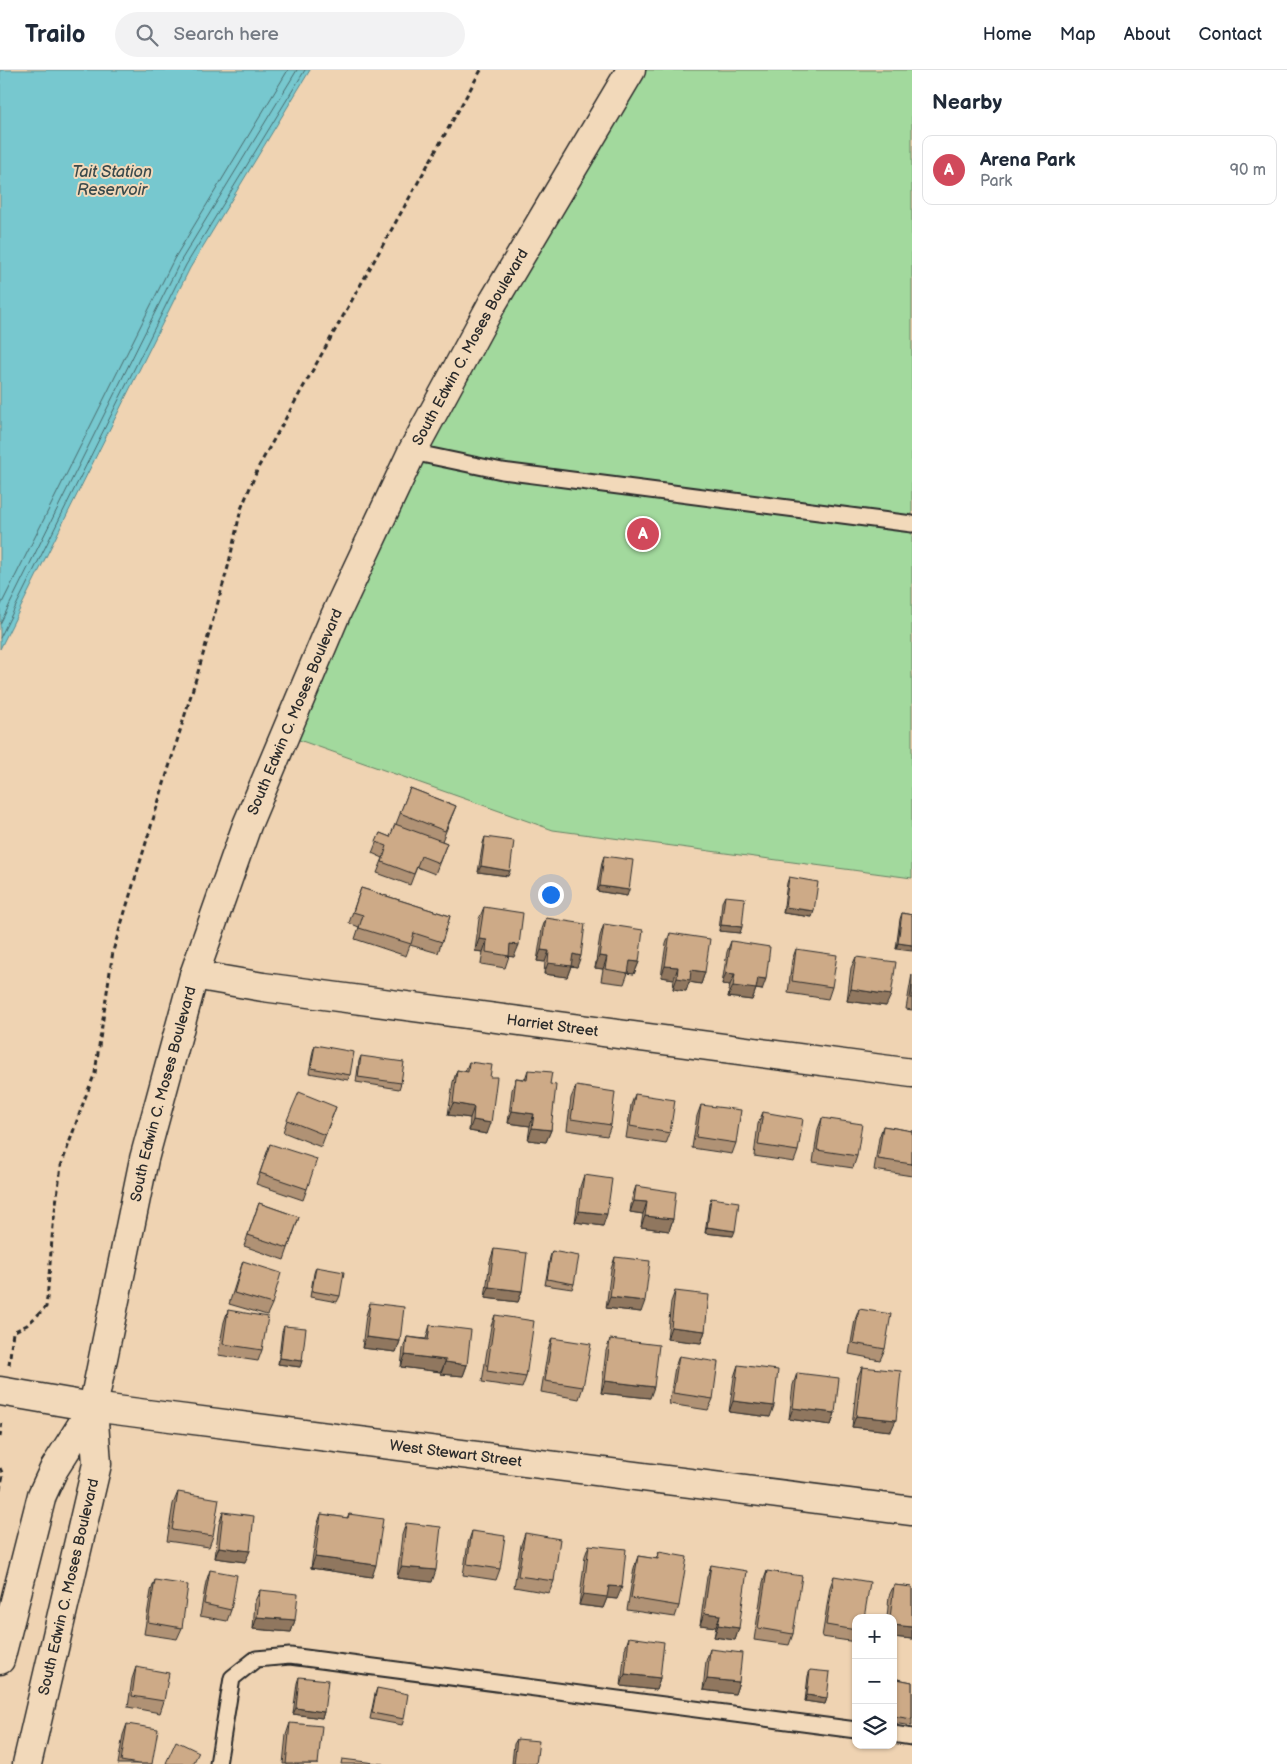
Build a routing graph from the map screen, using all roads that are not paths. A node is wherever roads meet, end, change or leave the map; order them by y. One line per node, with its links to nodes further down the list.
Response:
1 (631, 70): 2 (main road, South Edwin C. Moses Boulevard)
2 (412, 452): 3 (lane); 4 (main road, South Edwin C. Moses Boulevard)
3 (912, 524)
4 (194, 975): 5 (main road, Harriet Street); 7 (main road, South Edwin C. Moses Boulevard)
5 (912, 1073)
6 (0, 1391): 7 (main road, West Stewart Street)
7 (93, 1407): 8 (main road, West Stewart Street); 9 (main road, South Edwin C. Moses Boulevard); 13 (main road, South Edwin C. Moses Boulevard)
8 (912, 1511)
9 (0, 1660)
10 (852, 1729): 14 (lane)
11 (897, 1735): 12 (lane)
12 (912, 1737)
13 (27, 1764)
14 (218, 1764)

